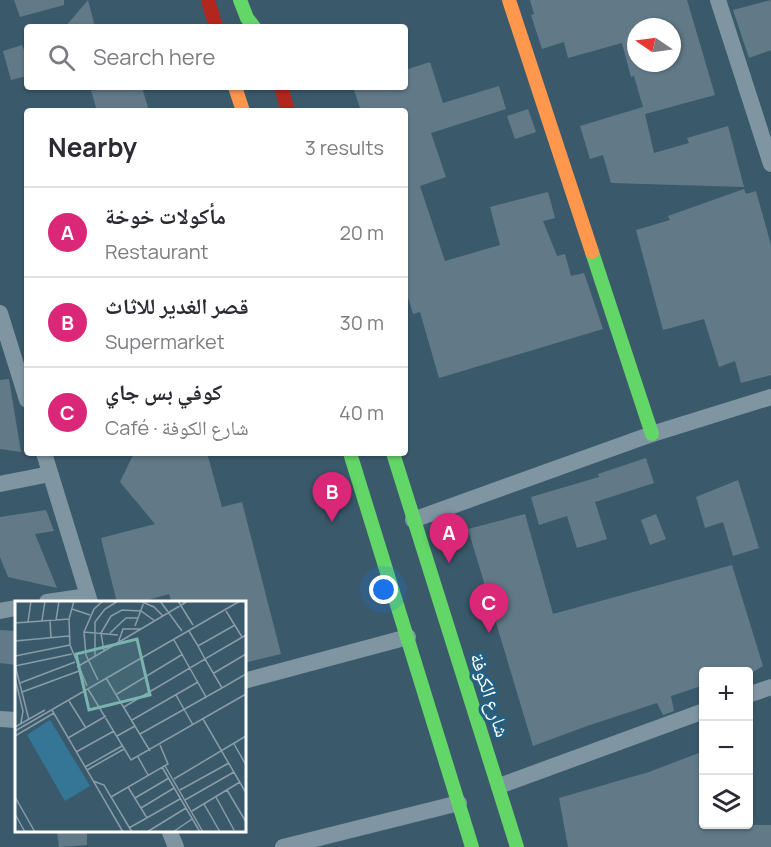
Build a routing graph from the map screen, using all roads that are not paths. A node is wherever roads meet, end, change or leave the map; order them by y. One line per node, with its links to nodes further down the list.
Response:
1 (240, 0): 7 (main road)
2 (255, 0): 8 (main road)
3 (509, 0): 17 (main road)
4 (718, 0): 13 (street)
5 (208, 1): 6 (main road)
6 (215, 24)
7 (252, 24)
8 (262, 24)
9 (236, 90): 11 (main road)
10 (282, 90): 12 (main road)
11 (242, 108)
12 (287, 108)
13 (771, 164)
14 (0, 313): 15 (street)
15 (24, 390)
16 (771, 397): 17 (street)
17 (652, 434): 23 (street)
18 (45, 456): 21 (street)
19 (351, 456): 28 (main road)
20 (394, 456): 23 (main road, شارع الكوفة)
21 (50, 474): 22 (street); 24 (street)
22 (0, 484)
23 (413, 520): 35 (main road, شارع الكوفة)
24 (89, 599): 25 (street)
25 (68, 601)
26 (15, 608): 27 (street)
27 (0, 611)
28 (408, 637): 29 (street); 36 (main road)
29 (246, 680)
30 (771, 687): 31 (street)
31 (753, 693)
32 (699, 713): 35 (street)
33 (0, 719): 34 (street)
34 (15, 720)
35 (499, 786): 41 (main road, شارع الكوفة)
36 (459, 802): 39 (street); 40 (main road)
37 (169, 832): 38 (street)
38 (176, 847)
39 (283, 847)
40 (472, 847)
41 (518, 847)

